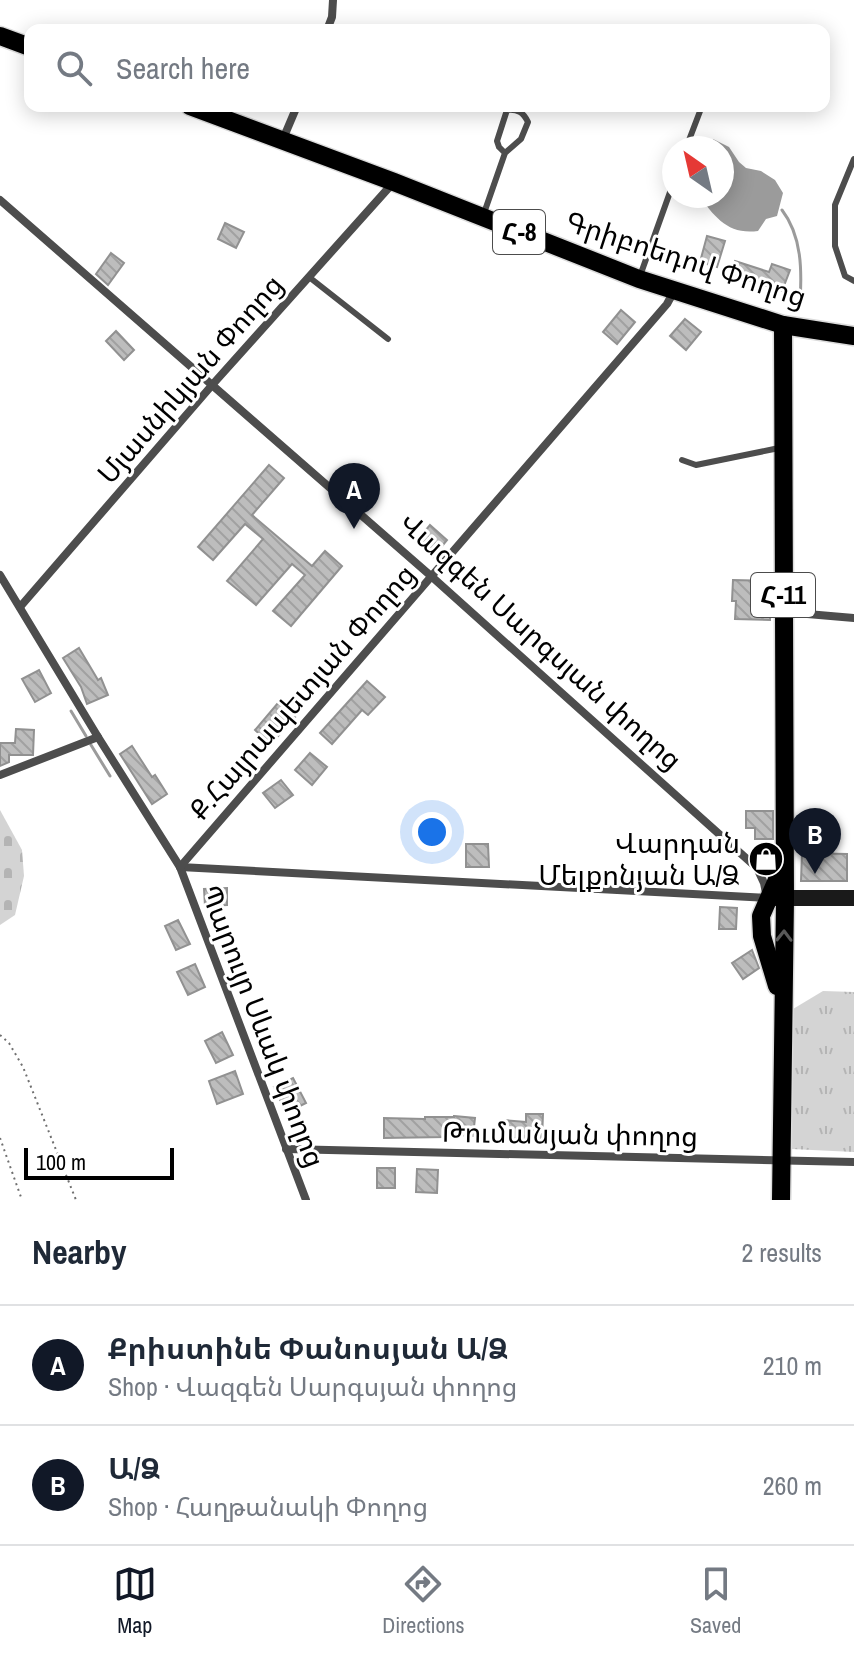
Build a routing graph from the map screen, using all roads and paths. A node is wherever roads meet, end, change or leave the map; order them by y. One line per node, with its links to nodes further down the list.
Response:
1 (333, 0): 2 (street)
2 (329, 24)
3 (0, 36): 4 (main road)
4 (24, 45)
5 (206, 112): 11 (main road, Գրիբոեդով Փողոց / Հ-8)
6 (294, 112): 11 (street)
7 (506, 112): 12 (lane)
8 (520, 112): 12 (lane)
9 (700, 112): 10 (lane)
10 (691, 136)
11 (282, 140): 14 (main road, Գրիբոեդով Փողոց / Հ-8)
12 (505, 153): 17 (lane)
13 (854, 159): 20 (lane)
14 (394, 182): 17 (main road, Գրիբոեդով Փողոց / Հ-8); 18 (street, Մյասնիկյան Փողոց)
15 (0, 200): 25 (street, Վազգեն Սարգսյան փողոց)
16 (664, 208): 19 (lane)
17 (482, 217): 19 (main road, Գրիբոեդով Փողոց / Հ-8)
18 (309, 277): 24 (lane); 25 (street, Մյասնիկյան Փողոց)
19 (639, 279): 21 (main road, Գրիբոեդով Փողոց / Հ-8)
20 (854, 281)
21 (674, 290): 22 (main road, Գրիբոեդով Փողոց / Հ-8); 29 (street, Ք.Հայրապետյան Փողոց)
22 (783, 325): 23 (main road, Գրիբոեդով Փողոց / Հ-8); 26 (main road, Հ-11)
23 (854, 336)
24 (388, 339)
25 (213, 384): 29 (street, Վազգեն Սարգսյան փողոց); 30 (street, Մյասնիկյան Փողոց)
26 (783, 447): 27 (lane); 31 (main road, Հ-11)
27 (682, 460)
28 (0, 575): 30 (street, Պարույր Սևակ փողոց)
29 (431, 576): 35 (street, Ք.Հայրապետյան Փողոց); 37 (street, Վազգեն Սարգսյան փողոց)
30 (20, 607): 33 (street, Պարույր Սևակ փողոց)
31 (783, 612): 32 (street); 37 (main road, Հ-11)
32 (854, 618)
33 (98, 737): 34 (street); 35 (street, Պարույր Սևակ փողոց)
34 (0, 775)
35 (180, 867): 37 (street); 40 (street, Պարույր Սևակ փողոց)
36 (854, 898): 37 (street)
37 (776, 899): 41 (main road, Հ-11)
38 (0, 1035): 44 (path)
39 (0, 1138): 43 (path)
40 (286, 1149): 41 (street, Թումանյան փողոց); 45 (street, Պարույր Սևակ փողոց)
41 (781, 1161): 42 (street, Թումանյան փողոց); 46 (main road, Հ-11)
42 (854, 1162)
43 (22, 1200)
44 (76, 1200)
45 (306, 1200)
46 (781, 1200)

